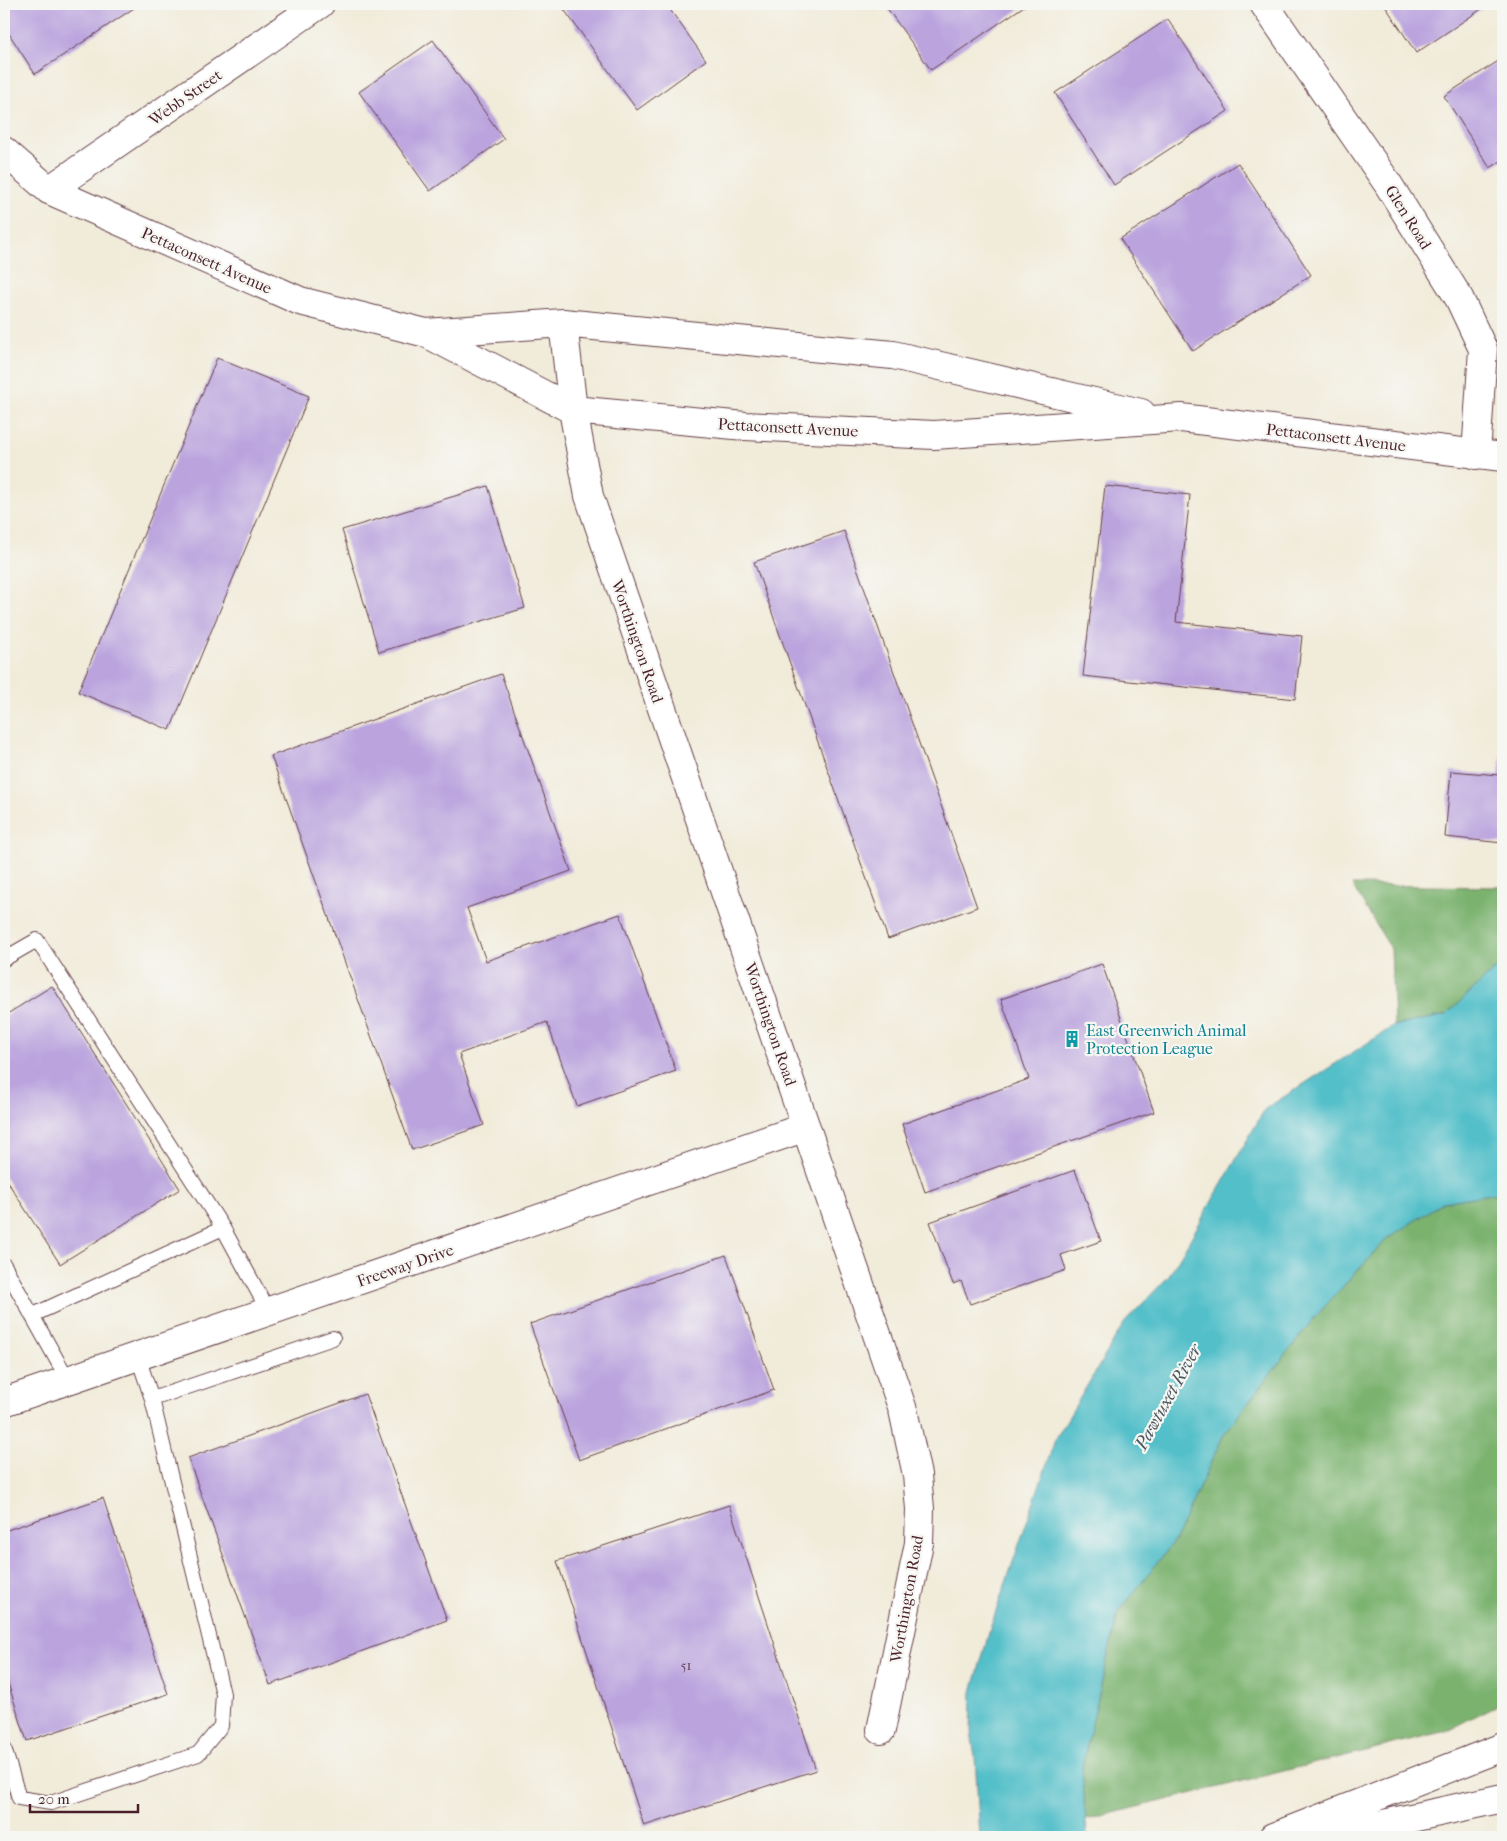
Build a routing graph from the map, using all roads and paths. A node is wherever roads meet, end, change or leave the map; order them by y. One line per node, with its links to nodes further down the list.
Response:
1 (320, 4): 4 (main road, Webb Street)
2 (1264, 4): 9 (main road, Glen Road)
3 (4, 151): 4 (main road, Pettaconsett Avenue)
4 (50, 190): 6 (main road, Pettaconsett Avenue)
5 (563, 323): 6 (main road, Pettaconsett Avenue); 7 (main road, Worthington Road); 8 (main road, Pettaconsett Avenue)
6 (426, 333): 7 (main road, Pettaconsett Avenue)
7 (573, 410): 8 (main road, Pettaconsett Avenue); 12 (main road, Worthington Road)
8 (1170, 419): 9 (main road, Pettaconsett Avenue)
9 (1476, 455): 10 (main road, Pettaconsett Avenue)
10 (1503, 457)
11 (4, 960): 13 (lane)
12 (806, 1127): 15 (main road, Freeway Drive); 22 (main road, Worthington Road)
13 (223, 1228): 15 (lane); 16 (lane)
14 (4, 1265): 16 (lane)
15 (269, 1312): 18 (main road, Freeway Drive)
16 (33, 1315): 19 (lane)
17 (333, 1338): 21 (lane)
18 (138, 1357): 19 (main road, Freeway Drive); 21 (lane)
19 (68, 1380): 20 (main road, Freeway Drive)
20 (6, 1396)
21 (152, 1399): 24 (lane)
22 (881, 1730)
23 (1503, 1747): 26 (main road)
24 (4, 1748)
25 (1503, 1798): 27 (main road)
26 (1273, 1837)
27 (1324, 1837)

